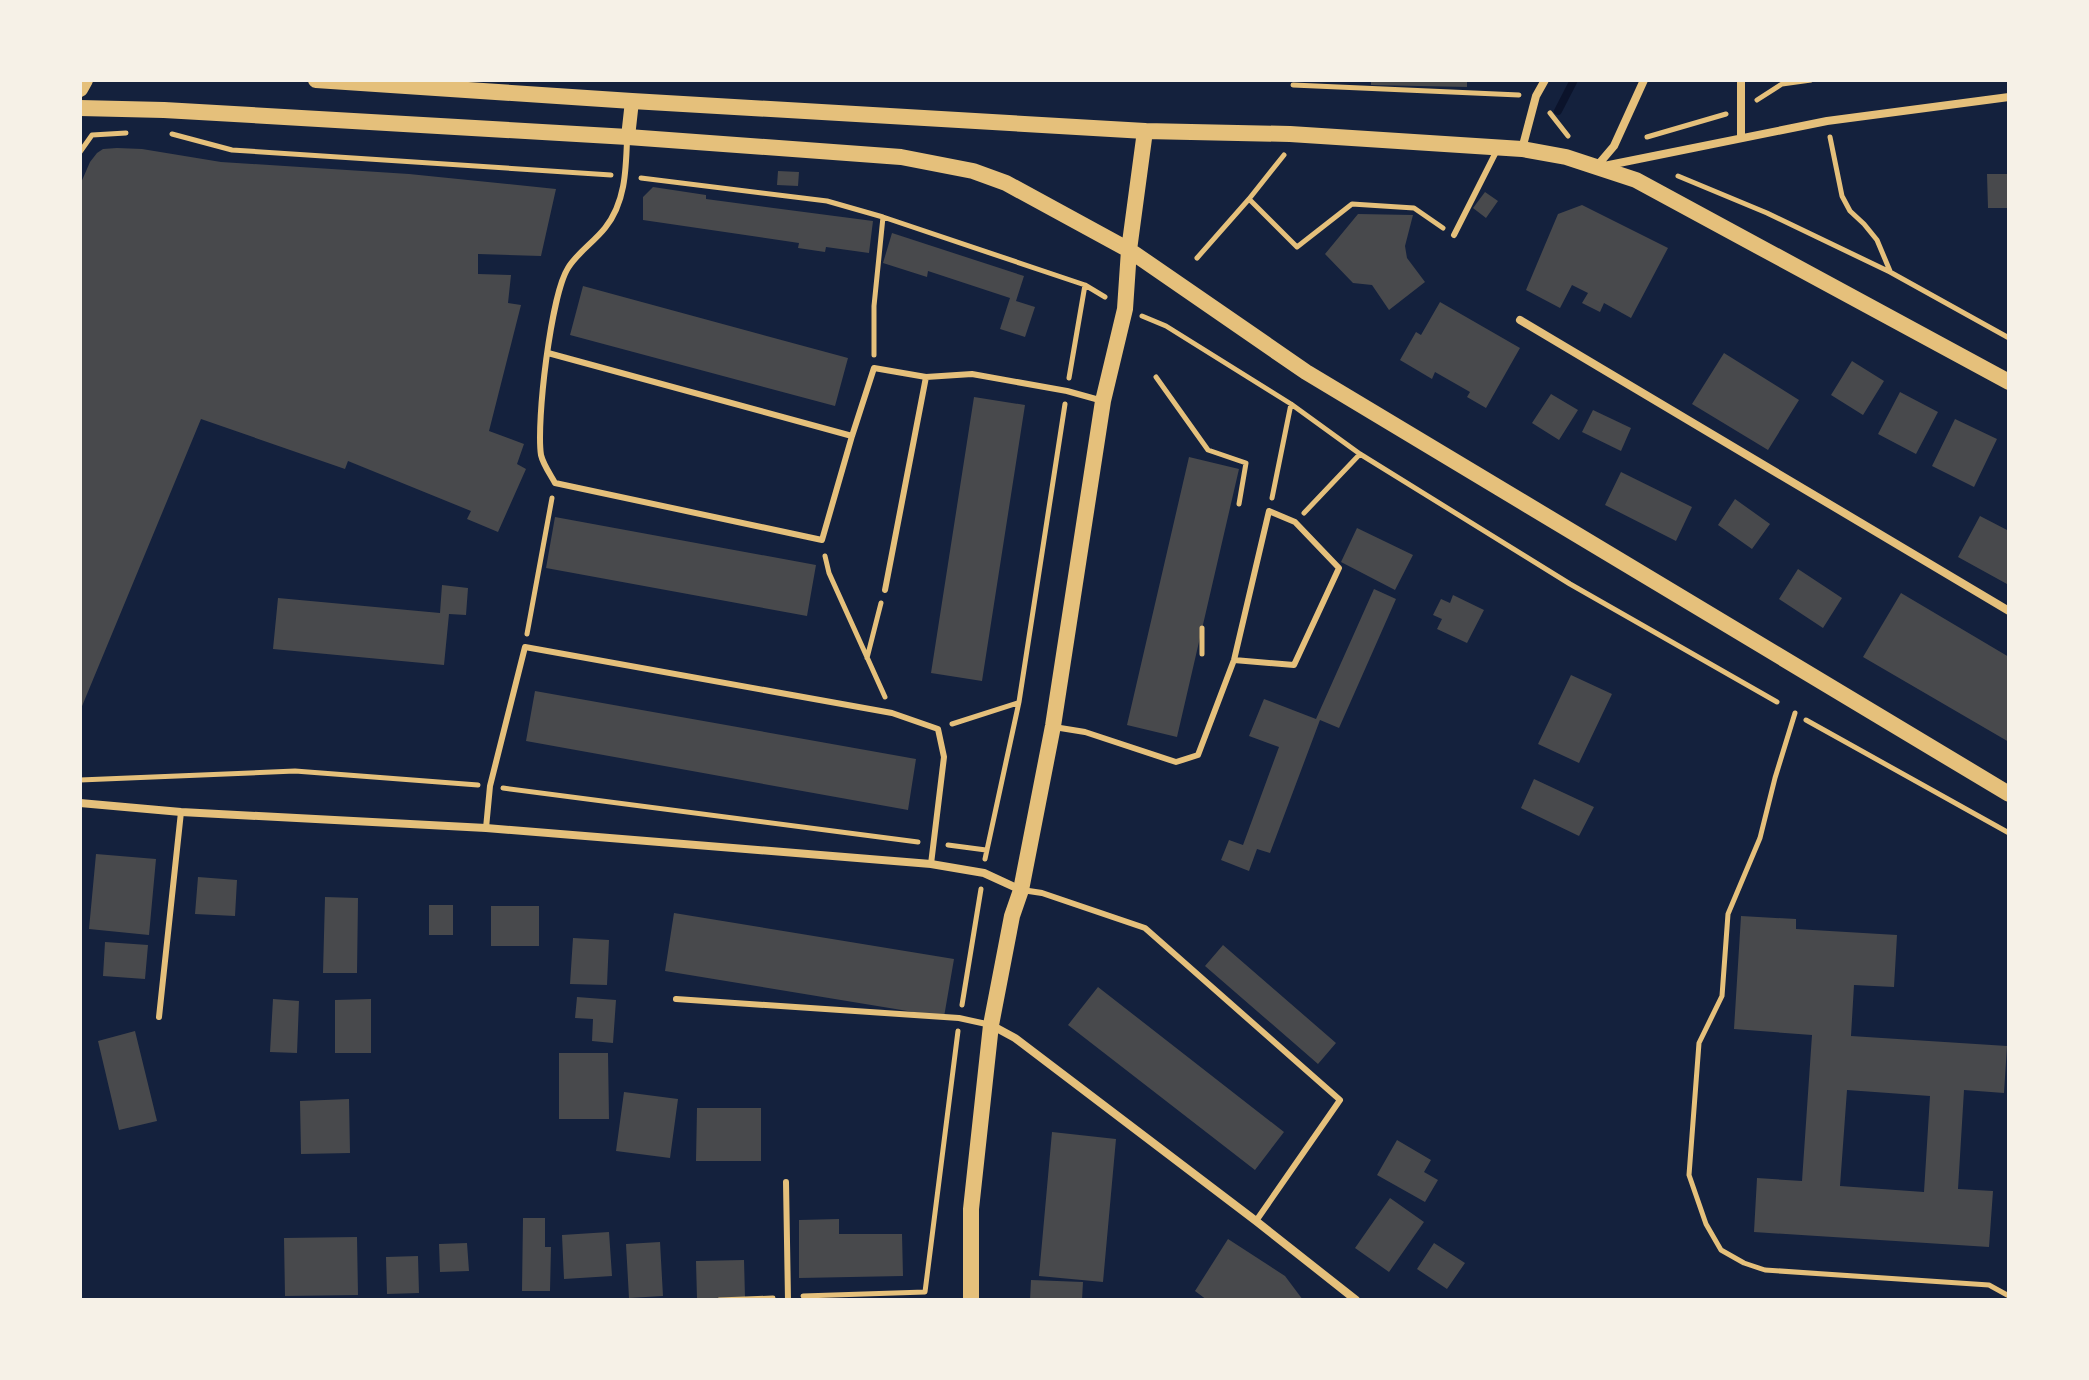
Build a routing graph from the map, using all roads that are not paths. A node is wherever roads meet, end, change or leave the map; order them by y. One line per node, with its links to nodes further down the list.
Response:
1 (85, 80): 6 (main road)
2 (316, 80): 8 (main road)
3 (1545, 80): 14 (street)
4 (1644, 80): 15 (street)
5 (1741, 80): 12 (street)
6 (80, 89)
7 (2009, 97): 12 (street)
8 (632, 101): 10 (main road); 11 (street)
9 (80, 108): 11 (main road)
10 (1145, 131): 13 (main road); 17 (main road)
11 (628, 137): 17 (main road); 19 (lane)
12 (1741, 137): 15 (street)
13 (1498, 148): 14 (main road); 16 (lane)
14 (1522, 149): 15 (main road)
15 (1596, 167): 21 (main road)
16 (1454, 235)
17 (1129, 250): 22 (main road); 28 (main road)
18 (1520, 320): 25 (street)
19 (548, 353): 23 (lane); 23 (lane)
20 (926, 377): 22 (lane); 23 (lane); 24 (lane)
21 (2009, 382)
22 (1103, 401): 27 (main road)
23 (852, 436)
24 (885, 590)
25 (2009, 611)
26 (1234, 660): 26 (lane); 27 (lane)
27 (1053, 726): 33 (main road)
28 (2009, 794)
29 (80, 803): 30 (street)
30 (181, 812): 31 (street); 35 (lane)
31 (486, 828): 32 (street); 32 (lane)
32 (931, 864): 33 (street)
33 (1021, 890): 36 (main road); 38 (lane)
34 (676, 999): 36 (lane)
35 (159, 1017)
36 (991, 1025): 38 (street); 40 (main road)
37 (786, 1182): 39 (lane)
38 (1256, 1221): 41 (street)
39 (788, 1298)
40 (971, 1300)
41 (1356, 1300)

